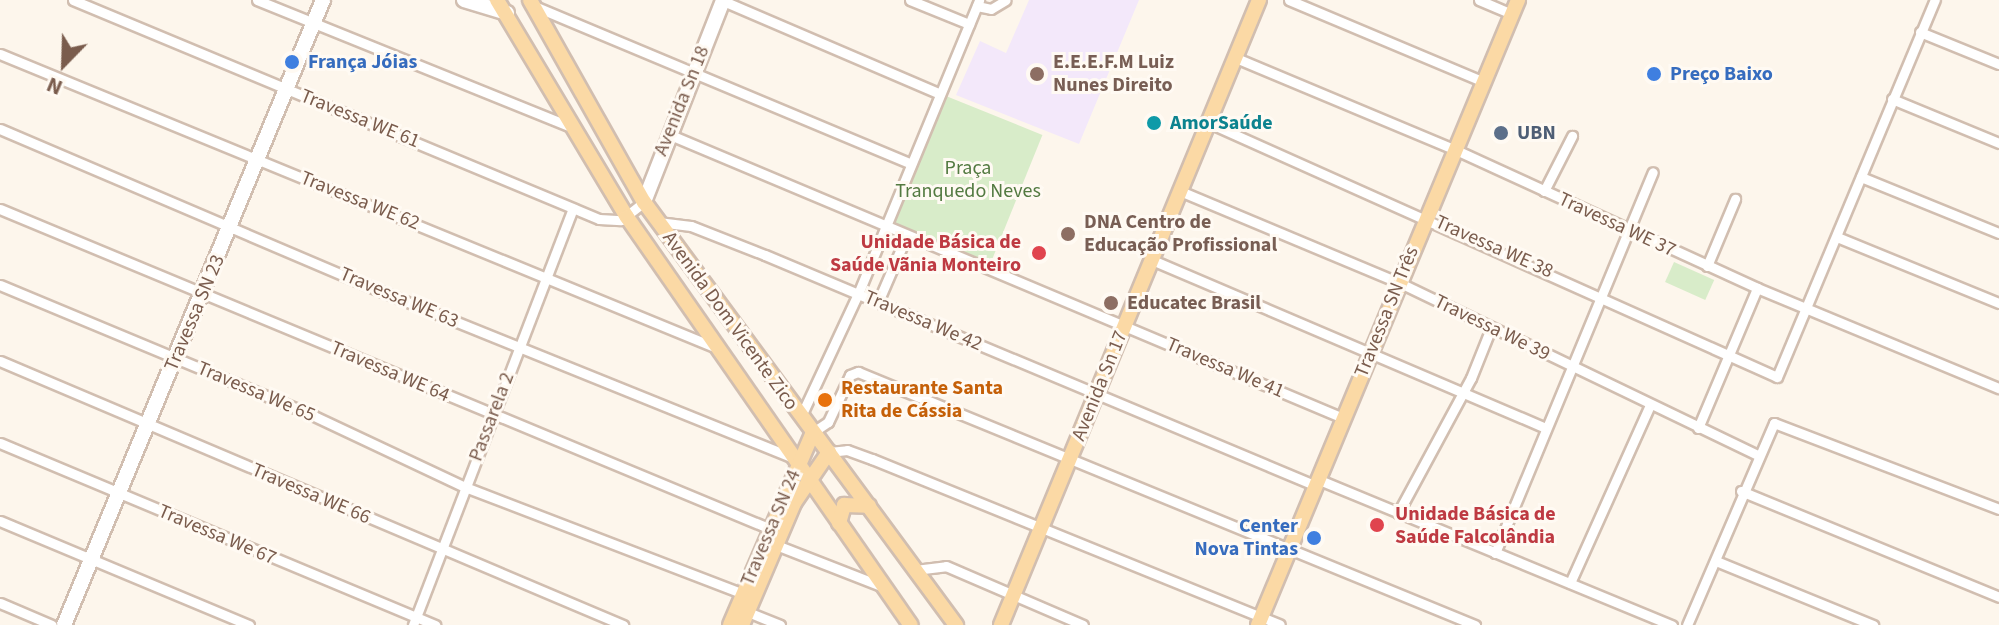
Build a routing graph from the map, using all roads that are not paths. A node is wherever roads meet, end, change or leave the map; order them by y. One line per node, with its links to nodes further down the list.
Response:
1 (73, 0): 25 (street, Travessa WE 61)
2 (257, 0): 17 (street)
3 (323, 0): 17 (main road, Travessa SN 23)
4 (464, 0): 16 (main road)
5 (497, 0): 16 (main road, Avenida Dom Vicente Zico)
6 (722, 0): 23 (main road, Avenida Sn 18); 26 (street)
7 (910, 0): 18 (street)
8 (1006, 0): 14 (street)
9 (1259, 0): 21 (main road, Avenida Sn 17)
10 (1289, 0): 24 (street)
11 (1479, 0): 15 (street)
12 (1935, 0): 19 (street)
13 (532, 3): 23 (street); 42 (main road, Avenida Dom Vicente Zico)
14 (978, 3): 18 (street)
15 (1515, 7): 24 (main road, Travessa SN Três)
16 (507, 13): 29 (main road, Avenida Dom Vicente Zico)
17 (313, 24): 25 (main road, Travessa SN 23); 29 (street)
18 (969, 24): 26 (street)
19 (1920, 32): 22 (street); 27 (street)
20 (0, 54): 35 (street, Travessa WE 62)
21 (1236, 58): 28 (main road, Avenida Sn 17); 34 (street, Travessa WE 37)
22 (1999, 64)
23 (694, 69): 31 (main road, Avenida Sn 18); 36 (street)
24 (1484, 82): 34 (main road, Travessa SN Três)
25 (288, 89): 35 (main road, Travessa SN 23); 44 (street, Travessa WE 61)
26 (940, 94): 36 (street)
27 (1892, 99): 33 (street); 38 (street)
28 (1209, 123): 39 (main road, Avenida Sn 17); 45 (street, Travessa WE 38)
29 (571, 127): 46 (main road, Avenida Dom Vicente Zico)
30 (0, 129): 48 (street, Travessa WE 63)
31 (668, 134): 42 (main road, Avenida Sn 18); 49 (street)
32 (1572, 136): 40 (street)
33 (1999, 143)
34 (1456, 150): 40 (street, Travessa WE 37); 45 (main road, Travessa SN Três)
35 (260, 160): 48 (main road, Travessa SN 23); 56 (street, Travessa WE 62)
36 (911, 164): 49 (street)
37 (1653, 172): 50 (street)
38 (1861, 177): 51 (street); 53 (street)
39 (1180, 191): 54 (main road, Avenida Sn 17); 57 (street, Travessa We 39)
40 (1544, 191): 50 (street, Travessa WE 37)
41 (1735, 199): 55 (street)
42 (644, 202): 46 (street); 47 (main road, Avenida Dom Vicente Zico)
43 (0, 209): 60 (street, Travessa WE 64)
44 (573, 209): 46 (street, Travessa WE 61); 56 (street, Passarela 2)
45 (1426, 216): 57 (main road, Travessa SN Três); 62 (street, Travessa WE 38)
46 (627, 217): 69 (main road, Avenida Dom Vicente Zico)
47 (658, 222): 61 (street, Travessa We 42); 80 (main road, Avenida Dom Vicente Zico)
48 (232, 225): 60 (main road, Travessa SN 23); 68 (street, Travessa WE 63)
49 (884, 227): 52 (street, Travessa We 41); 61 (street)
50 (1628, 231): 55 (street, Travessa WE 37); 62 (street)
51 (1999, 233)
52 (906, 237): 63 (street); 66 (street, Travessa We 41)
53 (1837, 237): 64 (street); 65 (street)
54 (1152, 260): 66 (main road, Avenida Sn 17); 70 (street)
55 (1707, 266): 59 (street, Travessa WE 37)
56 (546, 278): 68 (street, Passarela 2); 69 (street, Travessa WE 62)
57 (1398, 282): 67 (street, Travessa We 39); 70 (main road, Travessa SN Três)
58 (0, 285): 72 (street, Travessa We 65)
59 (1757, 288): 65 (street, Travessa WE 37); 71 (street)
60 (204, 294): 72 (main road, Travessa SN 23); 79 (street, Travessa WE 64)
61 (858, 294): 63 (street, Travessa We 42); 80 (street)
62 (1599, 296): 71 (street, Travessa WE 38); 74 (street)
63 (878, 302): 76 (street, Travessa We 42)
64 (1999, 303)
65 (1805, 308): 71 (street, Travessa WE 38); 75 (street, Travessa WE 37)
66 (1125, 326): 76 (main road, Avenida Sn 17); 81 (street, Travessa We 41)
67 (1491, 328): 74 (street, Travessa We 39); 77 (street)
68 (519, 348): 79 (street, Passarela 2); 89 (street, Travessa WE 63)
69 (720, 349): 89 (main road, Avenida Dom Vicente Zico)
70 (1372, 351): 77 (street); 81 (main road, Travessa SN Três)
71 (1727, 355): 84 (street)
72 (175, 359): 82 (main road, Travessa SN 23); 93 (street, Travessa We 65)
73 (0, 361): 82 (street, Travessa WE 66)
74 (1571, 366): 78 (street, Travessa We 39); 83 (street)
75 (1999, 388)
76 (1097, 393): 90 (main road, Avenida Sn 17); 92 (street)
77 (1463, 393): 83 (street); 98 (street)
78 (1650, 405): 84 (street, Travessa We 39); 109 (street)
79 (492, 416): 93 (street, Passarela 2); 102 (street, Travessa WE 64)
80 (801, 416): 85 (main road, Avenida Dom Vicente Zico)
81 (1343, 418): 92 (main road, Travessa SN Três)
82 (147, 426): 95 (main road, Travessa SN 23); 103 (street, Travessa WE 66)
83 (1545, 428): 105 (street)
84 (1698, 428): 88 (street, Travessa We 39)
85 (813, 432): 87 (main road, Avenida Dom Vicente Zico); 89 (main road, Travessa SN 24); 90 (street)
86 (0, 443): 95 (street, Travessa We 67)
87 (829, 452): 91 (main road, Travessa SN 24); 96 (main road, Avenida Dom Vicente Zico); 101 (street)
88 (1758, 455): 94 (street); 97 (street)
89 (800, 460): 91 (main road, Avenida Dom Vicente Zico); 102 (main road, Travessa SN 24)
90 (1069, 460): 101 (main road, Avenida Sn 17); 104 (street)
91 (809, 475): 100 (main road, Avenida Dom Vicente Zico); 102 (main road, Travessa SN 24)
92 (1316, 482): 98 (street); 104 (main road, Travessa SN Três)
93 (465, 487): 103 (street, Passarela 2); 114 (street)
94 (1741, 491): 107 (street); 112 (street)
95 (119, 493): 106 (main road, Travessa SN 23); 115 (street, Travessa We 67)
96 (869, 507): 100 (main road); 108 (main road, Avenida Dom Vicente Zico)
97 (1999, 509)
98 (1398, 513): 105 (street)
99 (0, 521): 106 (street)
100 (839, 523): 110 (main road, Avenida Dom Vicente Zico)
101 (1043, 526): 111 (main road, Avenida Sn 17); 116 (street)
102 (773, 536): 110 (street, Travessa WE 64); 114 (main road, Travessa SN 24)
103 (441, 549): 115 (street, Passarela 2); 121 (street, Travessa WE 66)
104 (1288, 552): 116 (main road, Travessa SN Três); 129 (street)
105 (1495, 553): 109 (street)
106 (92, 558): 118 (main road, Travessa SN 23); 119 (street)
107 (1716, 561): 131 (street); 132 (street)
108 (915, 570): 111 (street); 125 (main road, Avenida Dom Vicente Zico)
109 (1570, 583): 130 (street)
110 (885, 588): 124 (main road, Avenida Dom Vicente Zico)
111 (1013, 595): 126 (main road, Avenida Sn 17); 127 (street)
112 (1999, 597)
113 (0, 603): 117 (street)
114 (744, 607): 122 (main road, Travessa SN 24); 123 (street)
115 (415, 621): 120 (street, Travessa We 67)
116 (1260, 622): 128 (street)
117 (52, 625)
118 (64, 625)
119 (249, 625)
120 (435, 625)
121 (623, 625)
122 (730, 625)
123 (780, 625)
124 (911, 625)
125 (956, 625)
126 (1001, 625)
127 (1083, 625)
128 (1280, 625)
129 (1475, 625)
130 (1672, 625)
131 (1687, 625)
132 (1873, 625)

